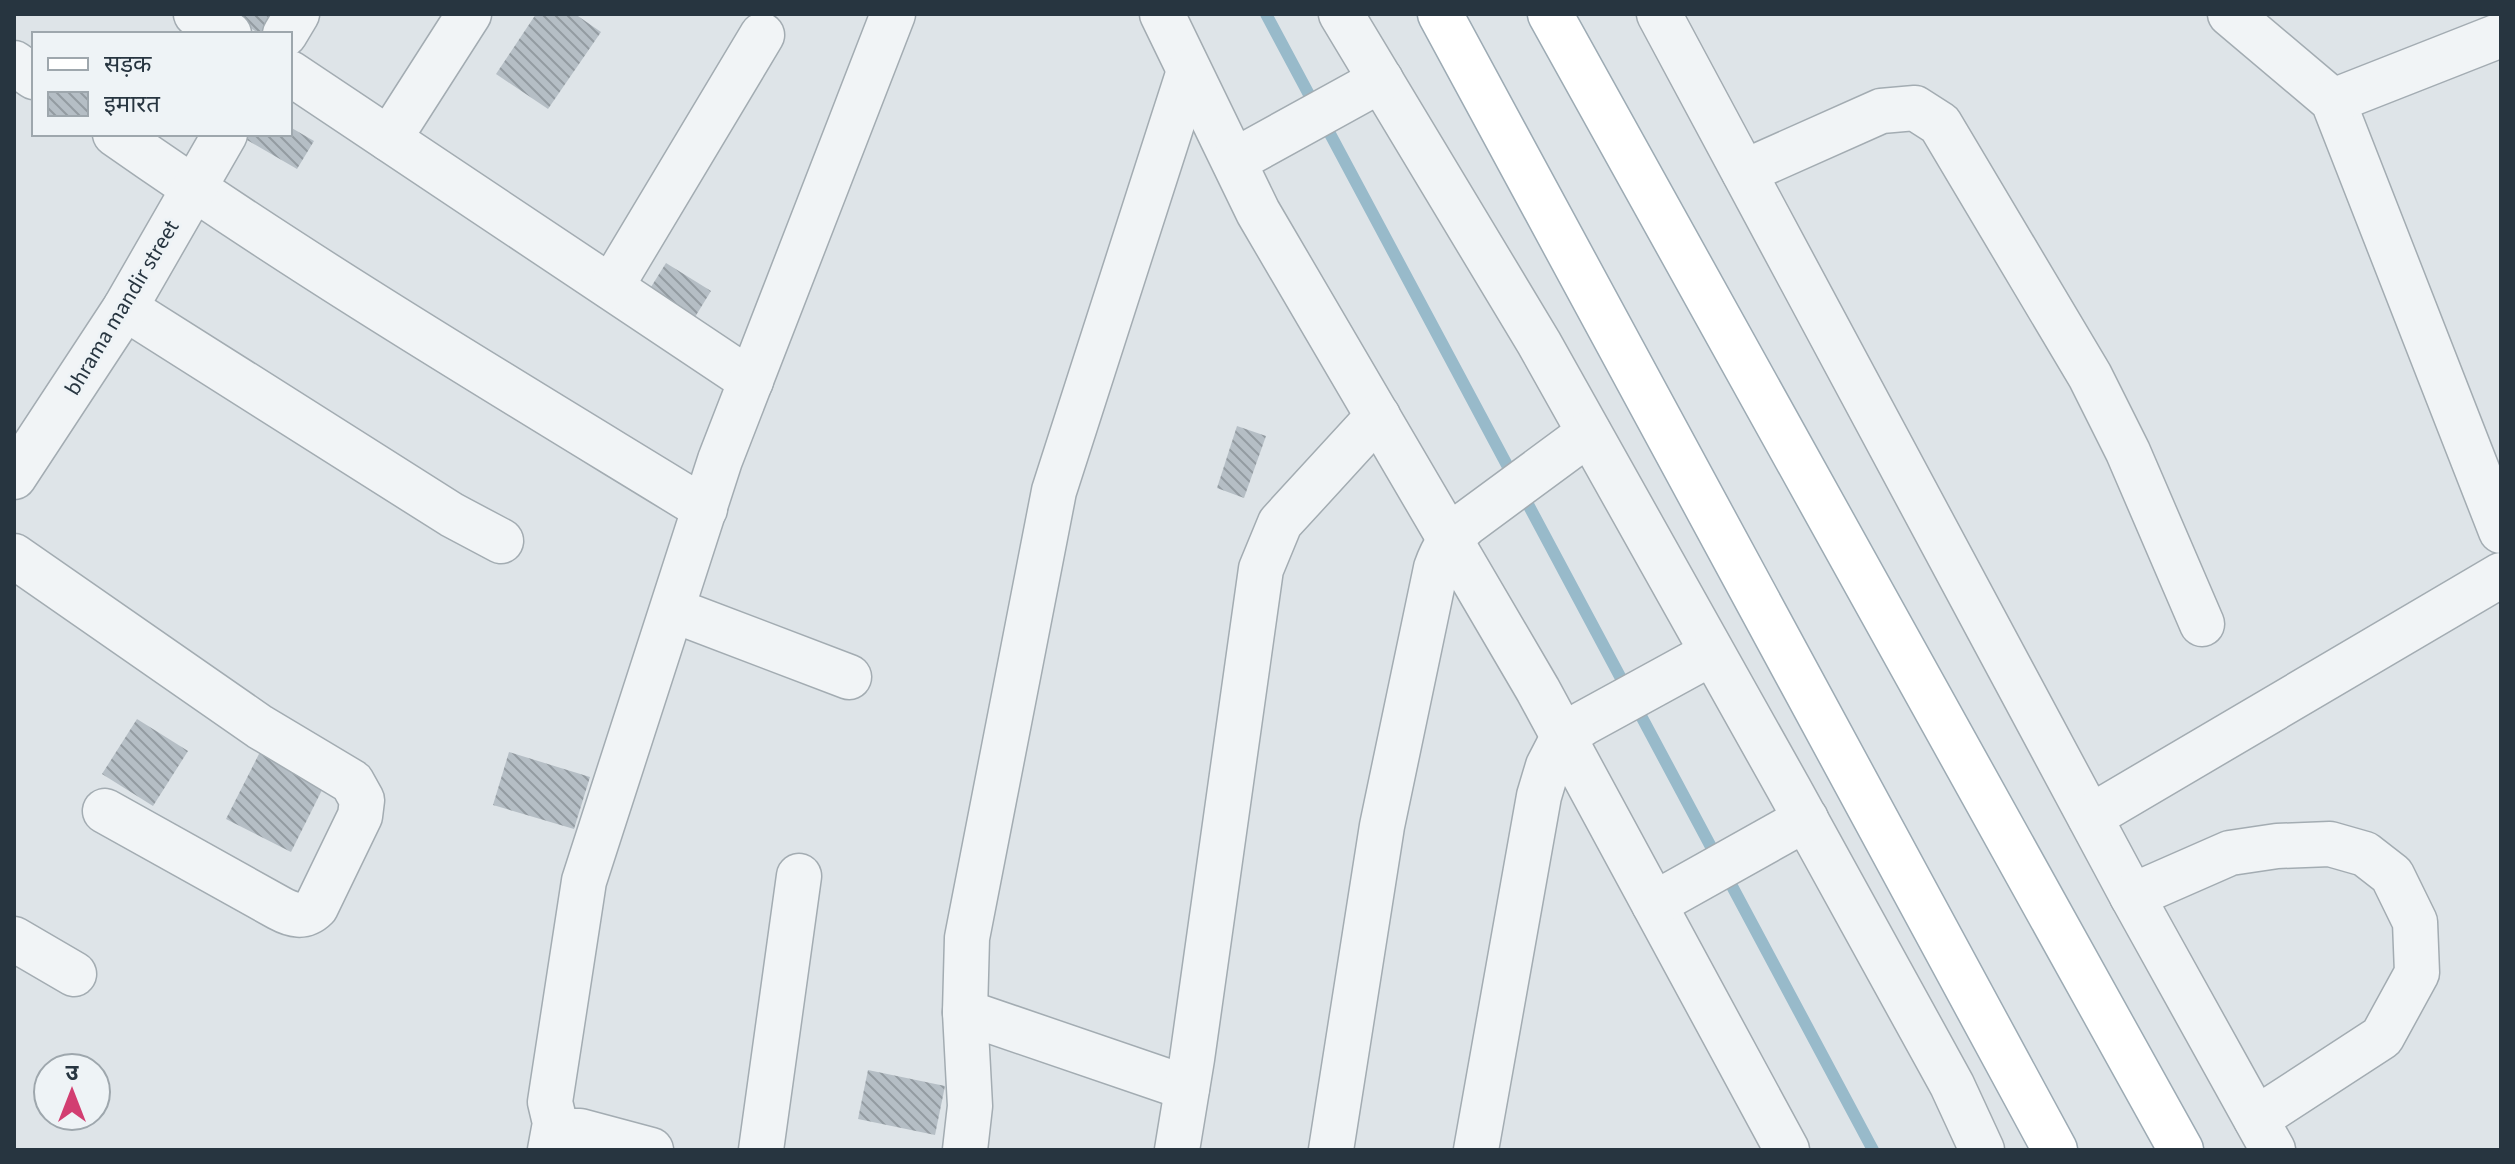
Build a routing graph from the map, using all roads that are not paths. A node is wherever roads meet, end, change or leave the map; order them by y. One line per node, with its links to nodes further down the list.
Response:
1 (196, 14): 11 (street)
2 (297, 14): 12 (street)
3 (469, 14): 23 (street)
4 (893, 14): 29 (street)
5 (1162, 14): 16 (street)
6 (1341, 14): 19 (street)
7 (1440, 14): 64 (main road)
8 (1550, 14): 65 (main road)
9 (1659, 14): 25 (street)
10 (2230, 14): 20 (street)
11 (226, 32)
12 (286, 32)
13 (762, 35): 27 (street)
14 (2501, 35): 20 (street)
15 (14, 63): 18 (street)
16 (1189, 71): 24 (street); 52 (street)
17 (292, 74): 23 (street)
18 (32, 76)
19 (1381, 80): 24 (street); 31 (street)
20 (2333, 101): 35 (street)
21 (118, 136): 26 (street)
22 (224, 136): 26 (street, bhrama mandir street)
23 (389, 139): 27 (street)
24 (1244, 156): 30 (street)
25 (1744, 172): 40 (street); 45 (street)
26 (193, 188): 28 (street, bhrama mandir street); 33 (street)
27 (611, 287): 29 (street)
28 (125, 308): 32 (street, bhrama mandir street); 36 (street)
29 (751, 381): 33 (street)
30 (1378, 416): 34 (street); 53 (street)
31 (1589, 433): 34 (street); 41 (street)
32 (14, 477)
33 (705, 509): 39 (street)
34 (1458, 531): 43 (street); 60 (street)
35 (2501, 531)
36 (501, 541)
37 (14, 556): 44 (street)
38 (2501, 575): 45 (street)
39 (673, 610): 42 (street); 55 (street)
40 (2202, 624)
41 (1712, 653): 43 (street); 46 (street)
42 (849, 677)
43 (1574, 730): 49 (street); 61 (street)
44 (105, 811)
45 (2090, 817): 48 (street)
46 (1806, 819): 49 (street); 63 (street)
47 (799, 876): 57 (street)
48 (2132, 896): 54 (street); 54 (street)
49 (1663, 899): 62 (street)
50 (14, 939): 51 (street)
51 (74, 974)
52 (965, 1012): 53 (street); 58 (street)
53 (1187, 1088): 59 (street)
54 (2265, 1135)
55 (552, 1136): 56 (street)
56 (651, 1150)
57 (761, 1150)
58 (965, 1150)
59 (1177, 1150)
60 (1331, 1150)
61 (1476, 1150)
62 (1787, 1150)
63 (1982, 1150)
64 (2055, 1150)
65 (2181, 1150)

